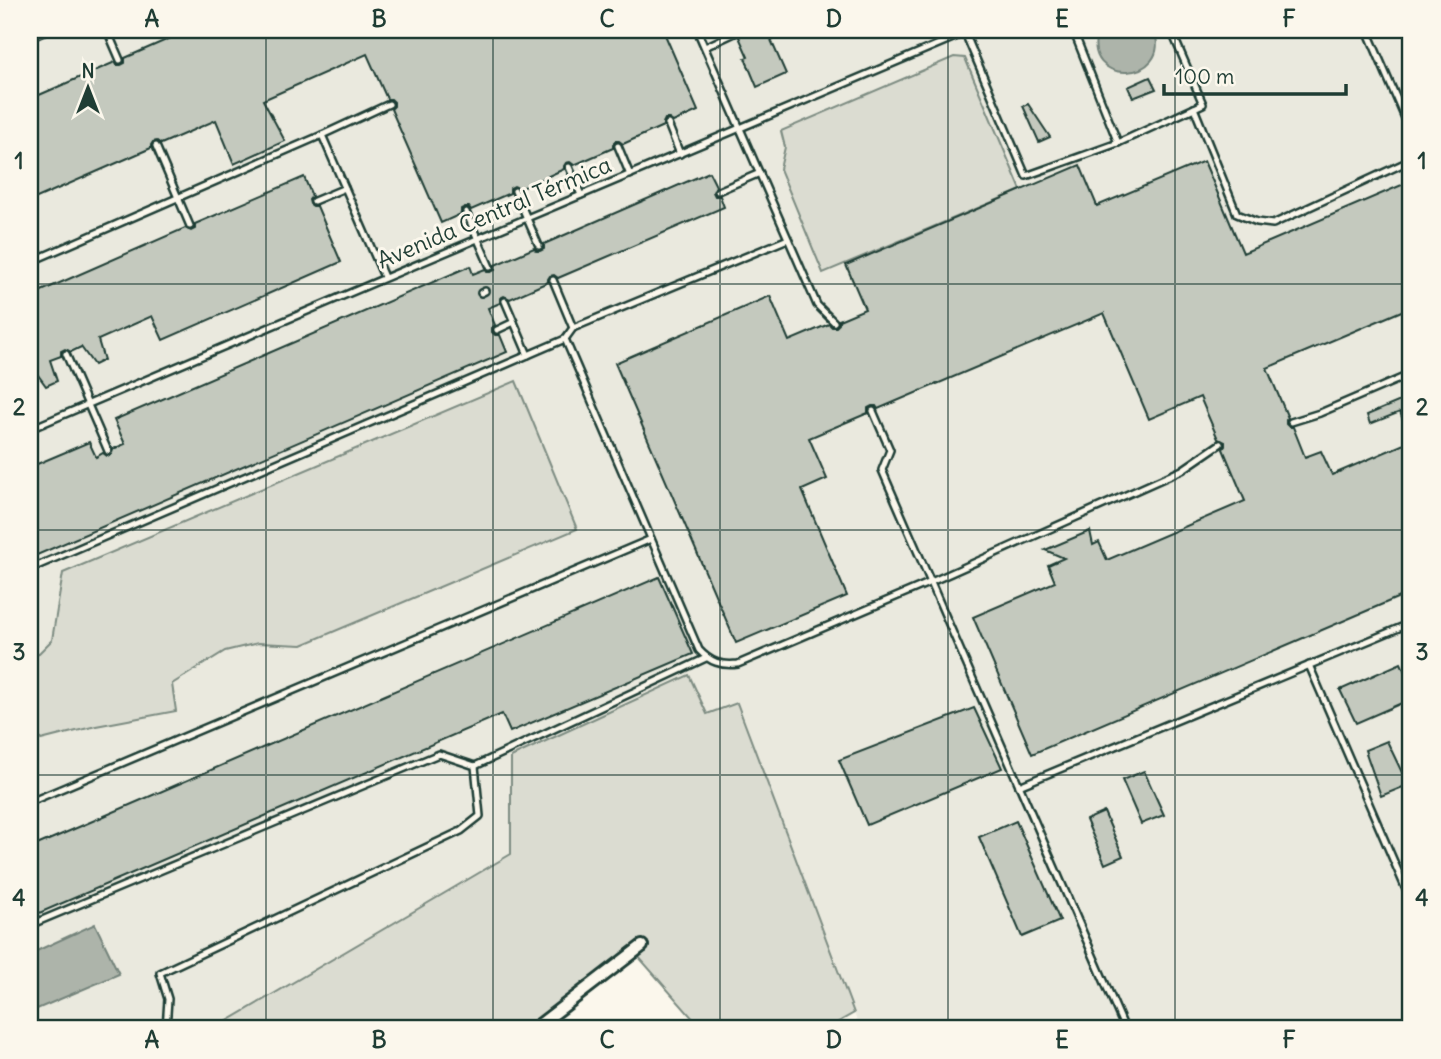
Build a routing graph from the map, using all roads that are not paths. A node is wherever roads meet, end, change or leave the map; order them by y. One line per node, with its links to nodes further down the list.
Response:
1 (48, 30): 10 (lane)
2 (107, 30): 12 (lane)
3 (697, 30): 11 (lane)
4 (972, 30): 9 (lane, Avenida Central Térmica)
5 (1073, 30): 19 (lane)
6 (1171, 30): 14 (lane)
7 (1367, 30): 17 (lane)
8 (737, 32): 11 (lane)
9 (965, 33): 16 (lane, Avenida Central Térmica); 19 (lane)
10 (30, 38)
11 (705, 47): 16 (lane)
12 (120, 60)
13 (389, 104): 18 (lane)
14 (1194, 108): 19 (lane); 23 (lane)
15 (668, 124): 22 (lane)
16 (740, 129): 22 (lane, Avenida Central Térmica); 25 (lane)
17 (1411, 132)
18 (322, 135): 27 (lane); 31 (lane)
19 (1118, 143)
20 (156, 146): 31 (lane)
21 (618, 146): 26 (lane)
22 (680, 154): 26 (lane, Avenida Central Térmica)
23 (1411, 160)
24 (569, 167): 30 (lane)
25 (760, 173): 29 (lane); 37 (lane)
26 (630, 175): 30 (lane, Avenida Central Térmica)
27 (345, 188): 32 (lane); 41 (lane)
28 (515, 191): 34 (lane)
29 (718, 191)
30 (581, 195): 34 (lane, Avenida Central Térmica)
31 (178, 197): 35 (lane); 39 (lane)
32 (314, 201)
33 (466, 212): 36 (lane)
34 (527, 218): 36 (lane, Avenida Central Térmica); 38 (lane)
35 (190, 226)
36 (478, 238): 40 (lane); 41 (lane, Avenida Central Térmica)
37 (788, 239): 44 (lane); 46 (lane)
38 (538, 246)
39 (30, 261)
40 (490, 267)
41 (384, 277): 52 (lane, Avenida Central Térmica)
42 (553, 280): 46 (lane)
43 (505, 301): 45 (lane)
44 (834, 322)
45 (514, 323): 47 (lane); 50 (lane)
46 (573, 328): 48 (lane)
47 (498, 330)
48 (565, 339): 50 (lane); 60 (lane)
49 (66, 354): 52 (lane)
50 (528, 355): 59 (lane)
51 (1411, 374): 54 (lane)
52 (89, 404): 55 (lane, Avenida Central Térmica); 57 (lane)
53 (873, 411): 62 (lane)
54 (1291, 422)
55 (30, 429)
56 (1220, 444): 62 (lane)
57 (108, 451)
58 (135, 513): 59 (lane)
59 (139, 522): 61 (lane)
60 (651, 539): 64 (lane); 68 (lane)
61 (30, 569)
62 (931, 582): 64 (lane); 67 (lane)
63 (1411, 623): 65 (lane)
64 (706, 658): 66 (lane)
65 (1309, 666): 67 (lane); 69 (lane)
66 (475, 766): 70 (lane); 73 (lane)
67 (1019, 786): 75 (lane)
68 (30, 802)
69 (1411, 901)
70 (30, 925)
71 (642, 946): 74 (street)
72 (1411, 1018): 76 (lane)
73 (166, 1029)
74 (534, 1029)
75 (1125, 1029)
76 (1385, 1029)

